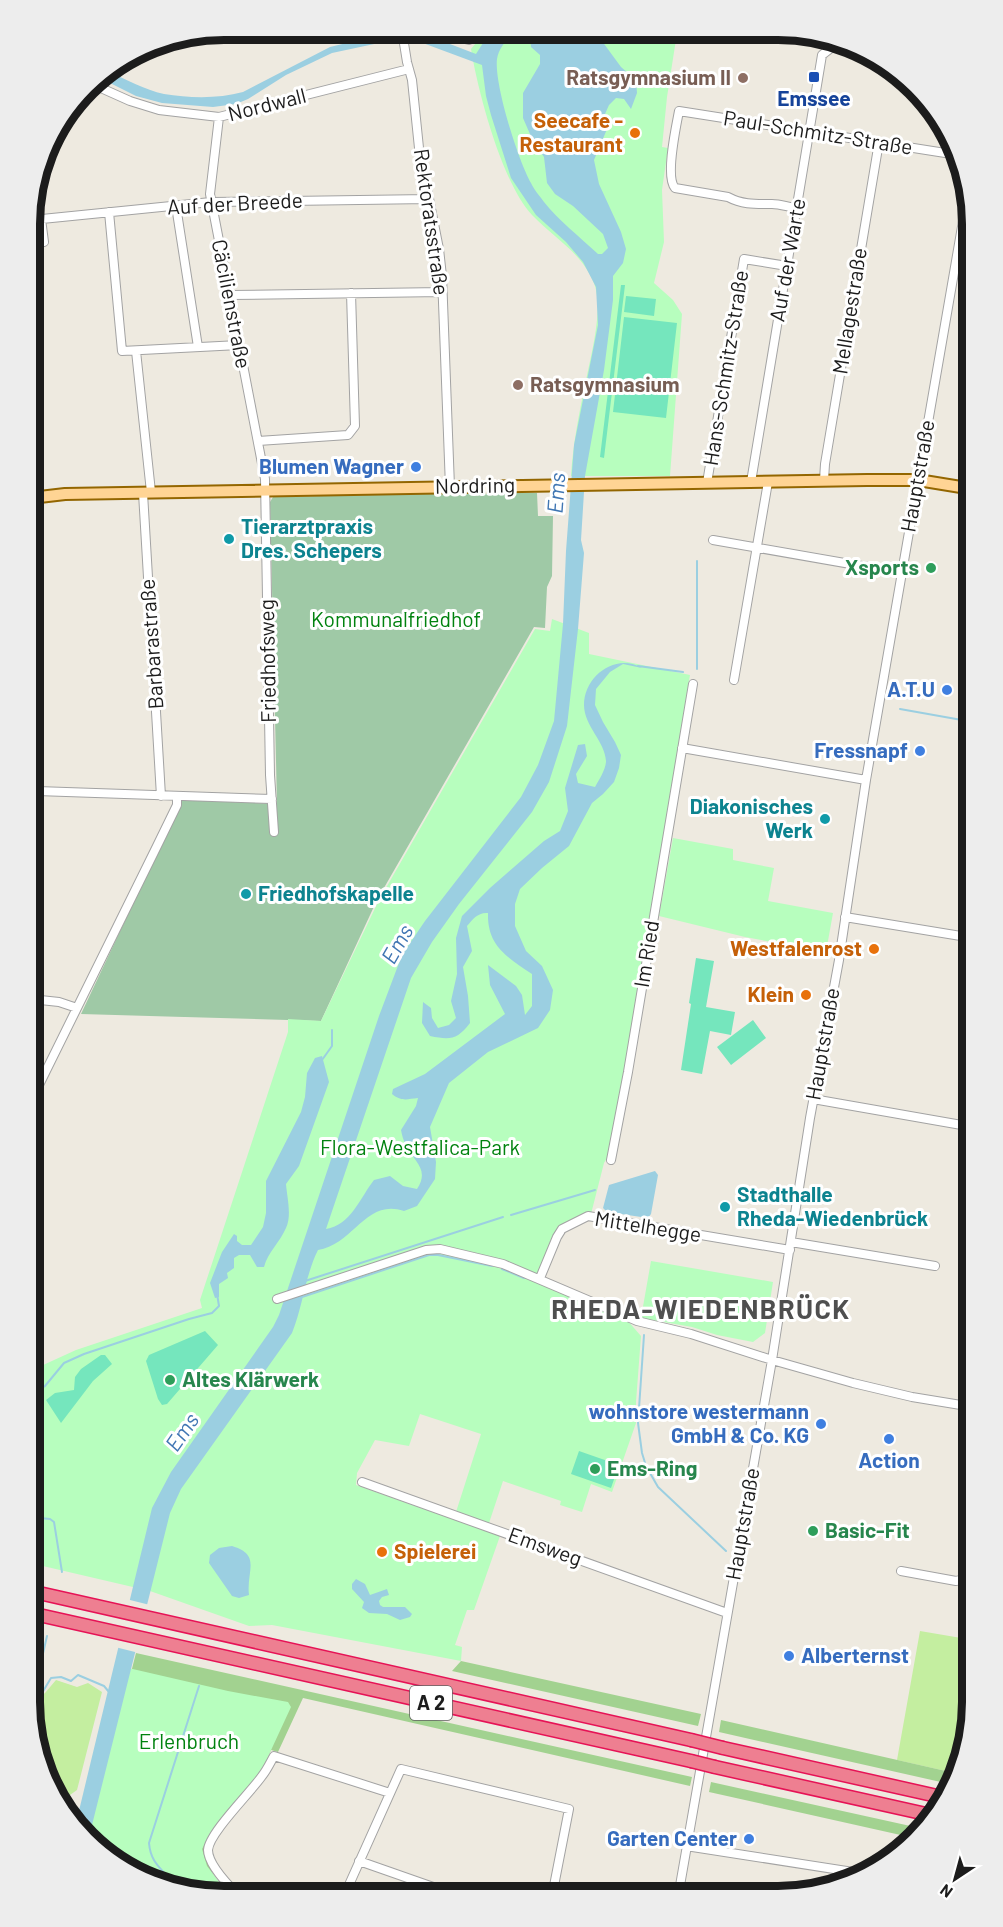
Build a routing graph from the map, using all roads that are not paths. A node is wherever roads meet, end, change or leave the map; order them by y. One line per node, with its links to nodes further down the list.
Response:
1 (404, 40): 3 (street, Rektoratsstraße)
2 (831, 49): 6 (street, Auf der Warte)
3 (409, 69): 5 (street, Nordwall); 9 (street, Rektoratsstraße)
4 (101, 88): 5 (street, Nordwall)
5 (219, 117): 10 (street, Cäcilienstraße)
6 (809, 132): 7 (street, Paul-Schmitz-Straße); 12 (street, Auf der Warte); 12 (street, Paul-Schmitz-Straße)
7 (879, 142): 8 (street, Paul-Schmitz-Straße); 25 (street, Mellagestraße)
8 (948, 154)
9 (429, 199): 10 (street, Auf der Breede); 18 (street, Rektoratsstraße)
10 (211, 202): 11 (street, Auf der Breede); 20 (street, Cäcilienstraße)
11 (176, 206): 13 (street, Auf der Breede); 22 (street)
12 (796, 208): 17 (street, Auf der Warte)
13 (109, 212): 14 (street, Auf der Breede); 23 (street)
14 (41, 219): 16 (street)
15 (963, 222): 26 (street, Hauptstraße)
16 (44, 242)
17 (787, 266): 27 (street, Auf der Warte); 29 (street, Hans-Schmitz-Straße)
18 (442, 292): 19 (street); 30 (street, Rektoratsstraße)
19 (351, 293): 20 (street); 24 (street)
20 (230, 296): 21 (street, Cäcilienstraße)
21 (239, 345): 22 (street); 24 (street, Cäcilienstraße)
22 (198, 347): 23 (street)
23 (136, 351): 33 (street, Barbarastraße)
24 (258, 441): 32 (street, Cäcilienstraße)
25 (824, 480): 26 (main road, Nordring); 28 (main road, Nordring)
26 (918, 480): 31 (main road, Nordring); 37 (street, Hauptstraße)
27 (751, 482): 28 (main road, Nordring); 29 (main road, Nordring)
28 (768, 482): 36 (street)
29 (707, 483): 30 (main road, Nordring)
30 (450, 487): 32 (main road, Nordring)
31 (963, 487)
32 (265, 490): 33 (main road, Nordring); 45 (street, Friedhofsweg)
33 (147, 492): 34 (main road, Nordring); 43 (street, Barbarastraße)
34 (40, 497)
35 (713, 540): 36 (street)
36 (758, 548): 37 (street); 38 (street)
37 (902, 573): 41 (street, Hauptstraße)
38 (734, 680)
39 (693, 684): 40 (street, Im Ried)
40 (682, 748): 41 (street); 54 (street, Im Ried)
41 (866, 780): 47 (street, Hauptstraße)
42 (40, 791): 43 (street)
43 (161, 796): 44 (street)
44 (177, 797): 45 (street); 50 (street)
45 (272, 799): 46 (street, Friedhofsweg)
46 (274, 832)
47 (845, 917): 48 (street); 52 (street, Hauptstraße)
48 (963, 936)
49 (40, 1000): 50 (street)
50 (77, 1008): 51 (street)
51 (40, 1083)
52 (813, 1099): 53 (street); 55 (street, Hauptstraße)
53 (962, 1125)
54 (611, 1160)
55 (790, 1246): 56 (street, Mittelhegge); 57 (street, Mittelhegge); 59 (street, Hauptstraße)
56 (935, 1266)
57 (540, 1278): 58 (street); 59 (street)
58 (277, 1299)
59 (772, 1360): 60 (street); 65 (street, Hauptstraße)
60 (962, 1405)
61 (362, 1482): 65 (street, Emsweg)
62 (901, 1571): 63 (street)
63 (962, 1579)
64 (40, 1594): 68 (highway, A 2, bridge)
65 (727, 1613): 70 (street, Hauptstraße)
66 (40, 1615): 69 (highway, A 2, bridge)
67 (390, 1793): 71 (street); 75 (street); 78 (street)
68 (937, 1796)
69 (924, 1814)
70 (686, 1846): 72 (street); 79 (street, Hauptstraße)
71 (359, 1861): 76 (street); 77 (street)
72 (841, 1871): 73 (street); 74 (street)
73 (849, 1872)
74 (840, 1876)
75 (229, 1886)
76 (348, 1886)
77 (430, 1886)
78 (554, 1886)
79 (680, 1886)

